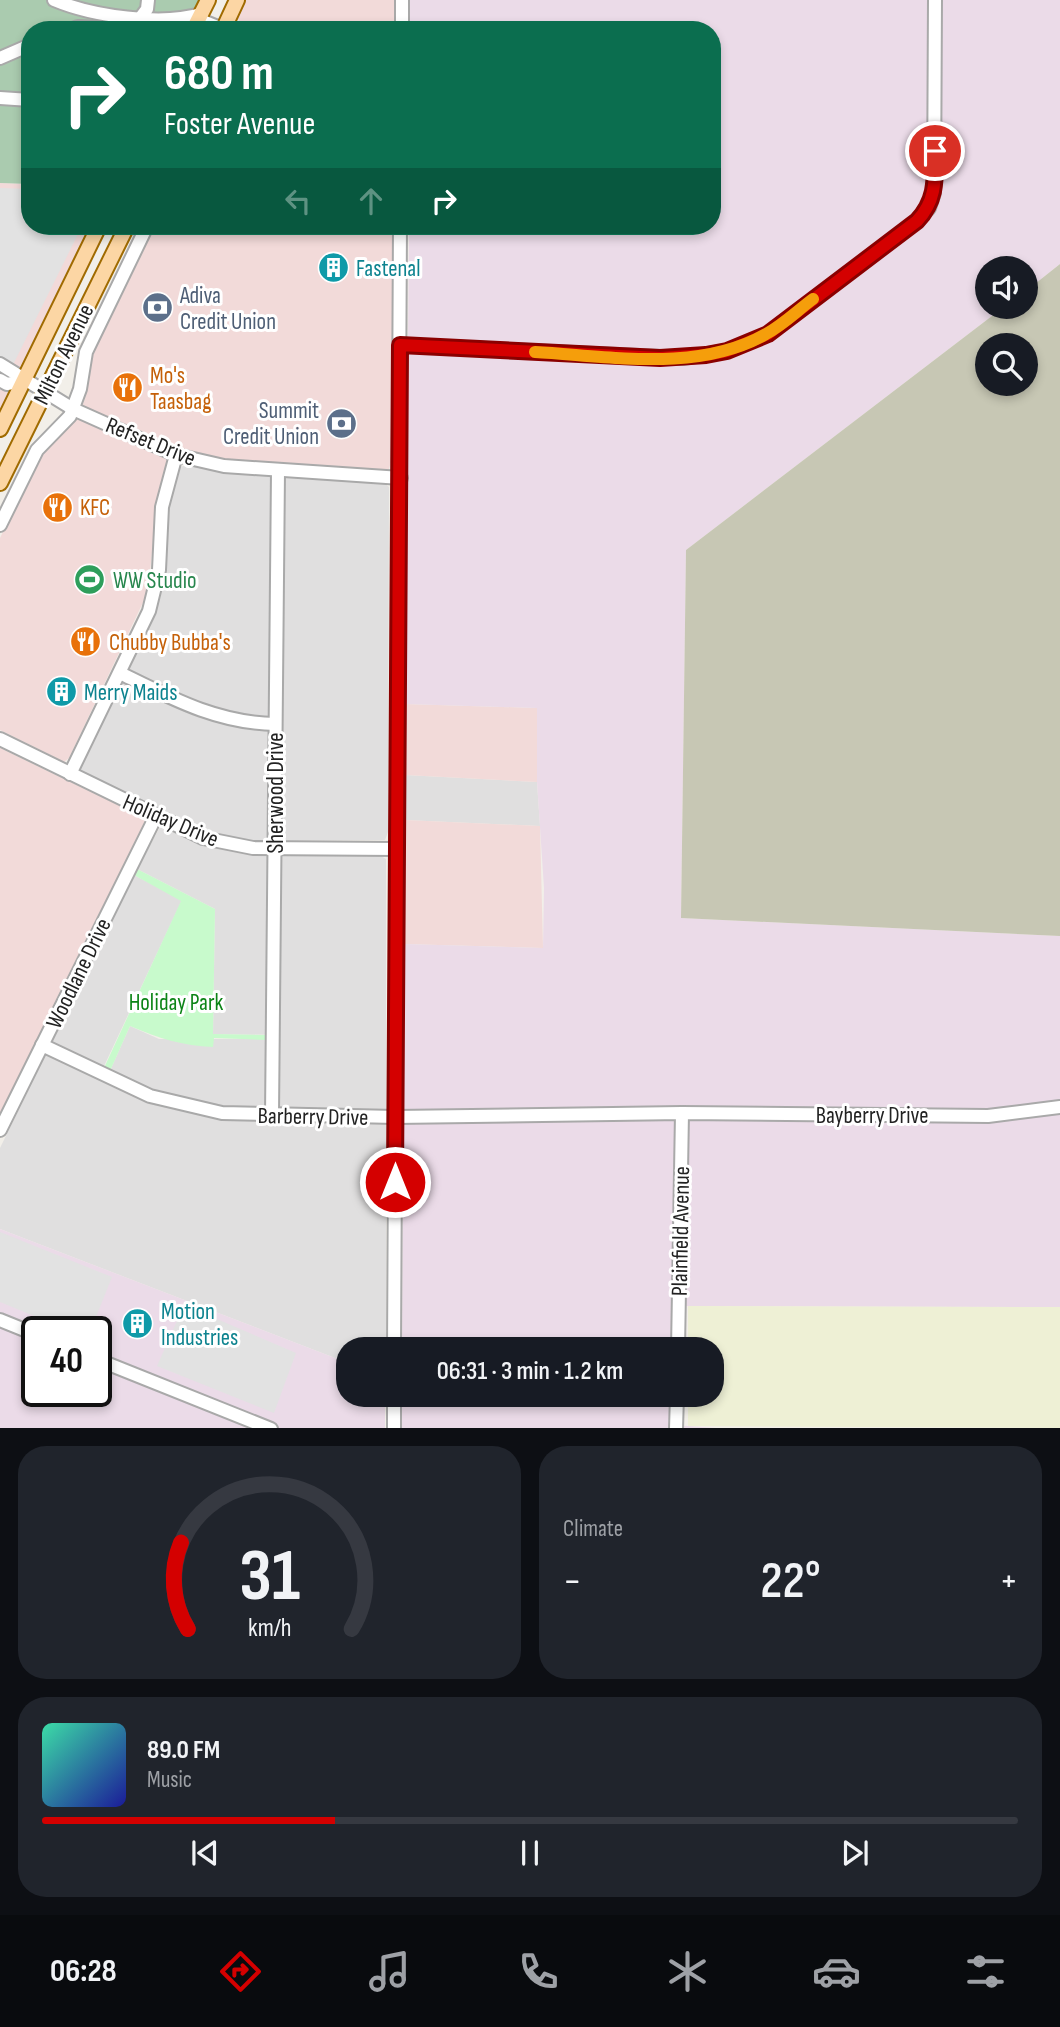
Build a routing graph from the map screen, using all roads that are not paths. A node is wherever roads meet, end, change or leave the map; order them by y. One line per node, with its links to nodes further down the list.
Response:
1 (54, 0): 5 (street)
2 (237, 0): 9 (main road)
3 (402, 0): 10 (street)
4 (935, 0): 19 (street)
5 (83, 9): 6 (street); 8 (street)
6 (145, 9): 7 (street)
7 (200, 16)
8 (75, 21)
9 (228, 21)
10 (402, 21)
11 (21, 48): 12 (street)
12 (2, 54)
13 (0, 98): 14 (street)
14 (21, 99)
15 (95, 235): 22 (main road, Milton Avenue)
16 (123, 235): 23 (main road, Milton Avenue)
17 (143, 235): 24 (street)
18 (400, 235): 19 (street)
19 (400, 345): 28 (street)
20 (0, 364): 22 (street, Refset Drive)
21 (0, 380): 22 (street)
22 (24, 381): 23 (street, Refset Drive); 25 (main road, Milton Avenue)
23 (44, 393): 24 (street, Refset Drive); 29 (main road, Milton Avenue)
24 (73, 409): 26 (street, Refset Drive); 30 (street)
25 (0, 429)
26 (176, 455): 27 (street, Refset Drive); 31 (street)
27 (278, 471): 28 (street, Refset Drive); 32 (street, Sherwood Drive)
28 (401, 478): 37 (street)
29 (0, 483)
30 (0, 525)
31 (120, 673): 32 (street); 34 (street)
32 (275, 724): 36 (street, Sherwood Drive)
33 (0, 739): 34 (street, Holiday Drive)
34 (70, 774): 35 (street, Holiday Drive)
35 (156, 816): 36 (street, Holiday Drive); 38 (street, Woodlane Drive)
36 (275, 848): 37 (street, Holiday Drive); 41 (street, Sherwood Drive)
37 (397, 849): 42 (street)
38 (42, 1045): 41 (street, Barberry Drive); 43 (street, Woodlane Drive)
39 (1060, 1107): 40 (street, Bayberry Drive)
40 (682, 1113): 42 (street, Barberry Drive); 47 (street, Plainfield Avenue)
41 (272, 1115): 42 (street, Barberry Drive)
42 (394, 1117): 46 (street)
43 (0, 1130)
44 (0, 1320): 45 (street)
45 (21, 1329)
46 (394, 1337)
47 (678, 1337)
48 (112, 1365): 51 (street)
49 (394, 1407): 52 (street)
50 (677, 1407): 53 (street)
51 (268, 1428)
52 (394, 1428)
53 (676, 1428)

